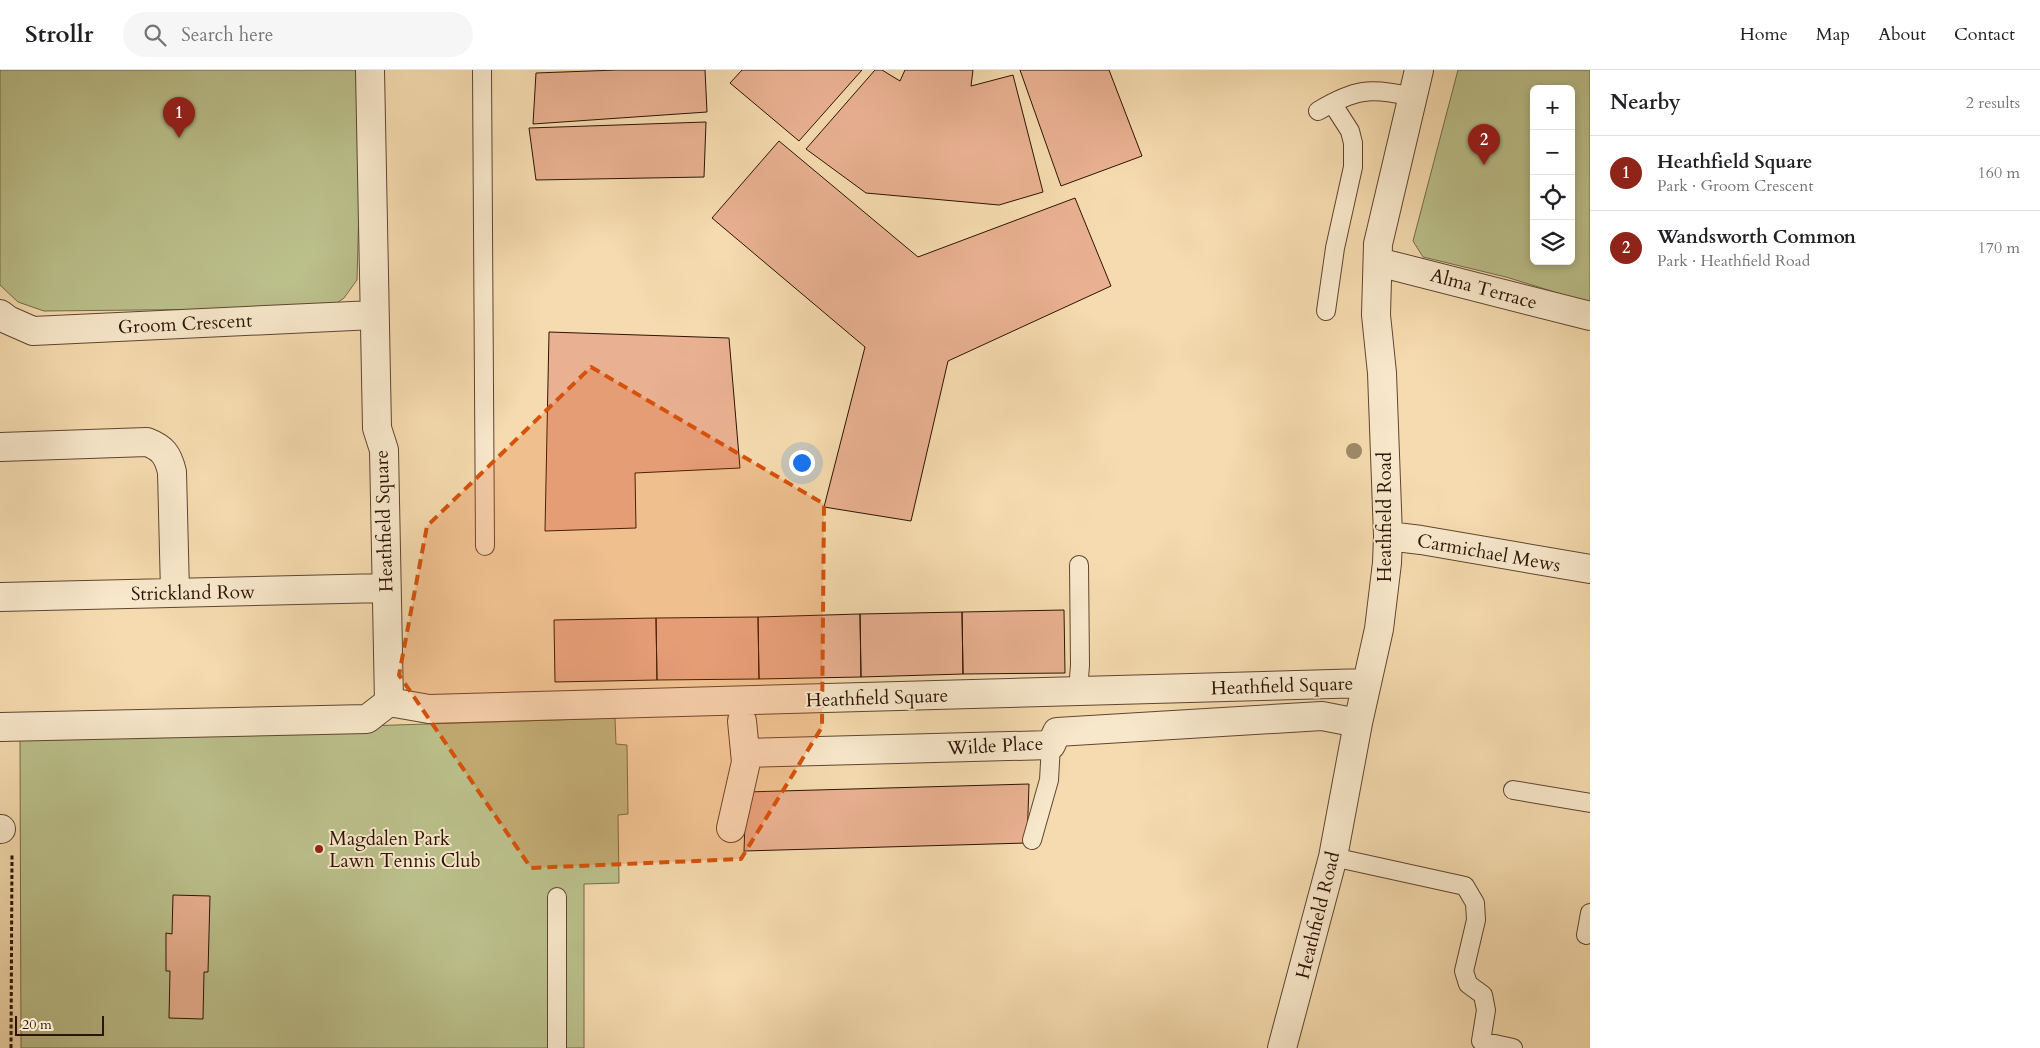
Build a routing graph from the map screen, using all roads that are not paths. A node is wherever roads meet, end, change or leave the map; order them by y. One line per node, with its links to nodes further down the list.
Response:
1 (370, 70): 8 (street, Heathfield Square)
2 (482, 70): 12 (lane)
3 (1419, 70): 4 (street, Heathfield Road)
4 (1412, 97): 5 (street, Heathfield Road); 6 (lane)
5 (1378, 262): 9 (street, Alma Terrace); 11 (street, Heathfield Road)
6 (1326, 311)
7 (0, 314): 8 (street, Groom Crescent)
8 (374, 315): 15 (street, Heathfield Square)
9 (1590, 316)
10 (0, 447): 16 (street)
11 (1388, 536): 14 (street, Carmichael Mews); 18 (street, Heathfield Road)
12 (485, 546)
13 (1079, 565): 19 (lane)
14 (1590, 569)
15 (385, 588): 16 (street, Strickland Row); 20 (street, Heathfield Square)
16 (175, 592): 17 (street, Strickland Row)
17 (0, 596)
18 (1367, 683): 19 (street, Heathfield Square); 22 (street, Heathfield Road)
19 (1078, 691): 20 (street, Heathfield Square)
20 (389, 702): 23 (street)
21 (742, 720): 25 (street)
22 (1358, 723): 24 (street, Wilde Place); 30 (street, Heathfield Road)
23 (0, 727)
24 (1051, 745): 25 (street, Wilde Place); 29 (lane)
25 (745, 753): 28 (street)
26 (1513, 790): 27 (lane)
27 (1590, 803)
28 (732, 828)
29 (1032, 840)
30 (1333, 857): 34 (lane); 36 (street, Heathfield Road)
31 (557, 897): 35 (lane)
32 (1590, 913): 33 (lane)
33 (1586, 935)
34 (1494, 1046): 37 (lane)
35 (557, 1048)
36 (1282, 1048)
37 (1513, 1048)

